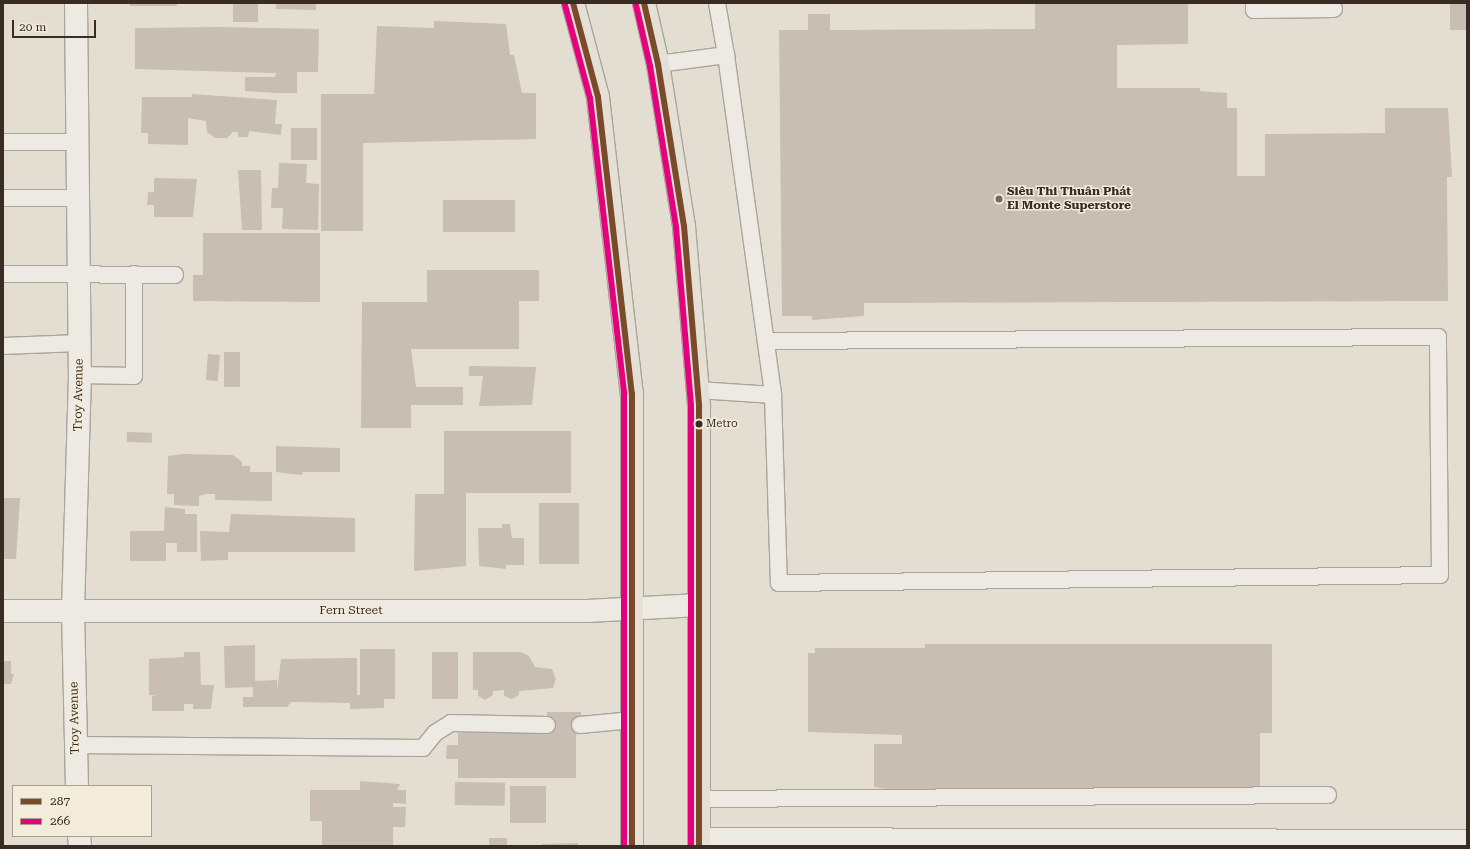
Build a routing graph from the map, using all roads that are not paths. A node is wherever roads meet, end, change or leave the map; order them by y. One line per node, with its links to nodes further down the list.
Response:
1 (76, 3): 12 (street, Troy Avenue)
2 (573, 3): 8 (main road)
3 (584, 3): 8 (main road)
4 (644, 3): 10 (main road)
5 (717, 3): 9 (lane)
6 (1254, 3): 7 (lane)
7 (1334, 9)
8 (579, 26): 26 (main road)
9 (726, 56): 10 (lane); 19 (lane)
10 (658, 64): 23 (main road)
11 (3, 142): 12 (lane)
12 (78, 142): 14 (street, Troy Avenue)
13 (3, 198): 14 (lane)
14 (78, 198): 16 (street, Troy Avenue)
15 (3, 274): 16 (lane)
16 (79, 274): 17 (lane); 20 (street, Troy Avenue)
17 (134, 274): 18 (lane); 22 (lane)
18 (175, 275)
19 (767, 341): 24 (lane); 24 (lane)
20 (80, 343): 21 (lane); 22 (street, Troy Avenue)
21 (3, 346)
22 (80, 375): 28 (street, Troy Avenue)
23 (698, 390): 24 (lane); 25 (main road)
24 (773, 395)
25 (699, 605): 26 (street, Fern Street); 35 (main road)
26 (634, 606): 28 (street, Fern Street); 29 (main road)
27 (3, 611): 28 (street, Fern Street)
28 (73, 611): 32 (street, Troy Avenue)
29 (633, 720): 31 (lane); 41 (main road)
30 (547, 725): 32 (lane)
31 (580, 725)
32 (76, 745): 33 (street, Troy Avenue)
33 (77, 785)
34 (1328, 795): 35 (lane)
35 (698, 799): 37 (main road)
36 (1467, 841): 40 (street)
37 (699, 842): 38 (street)
38 (1038, 843): 39 (street)
39 (1147, 843): 40 (street)
40 (1412, 844)
41 (632, 846)

